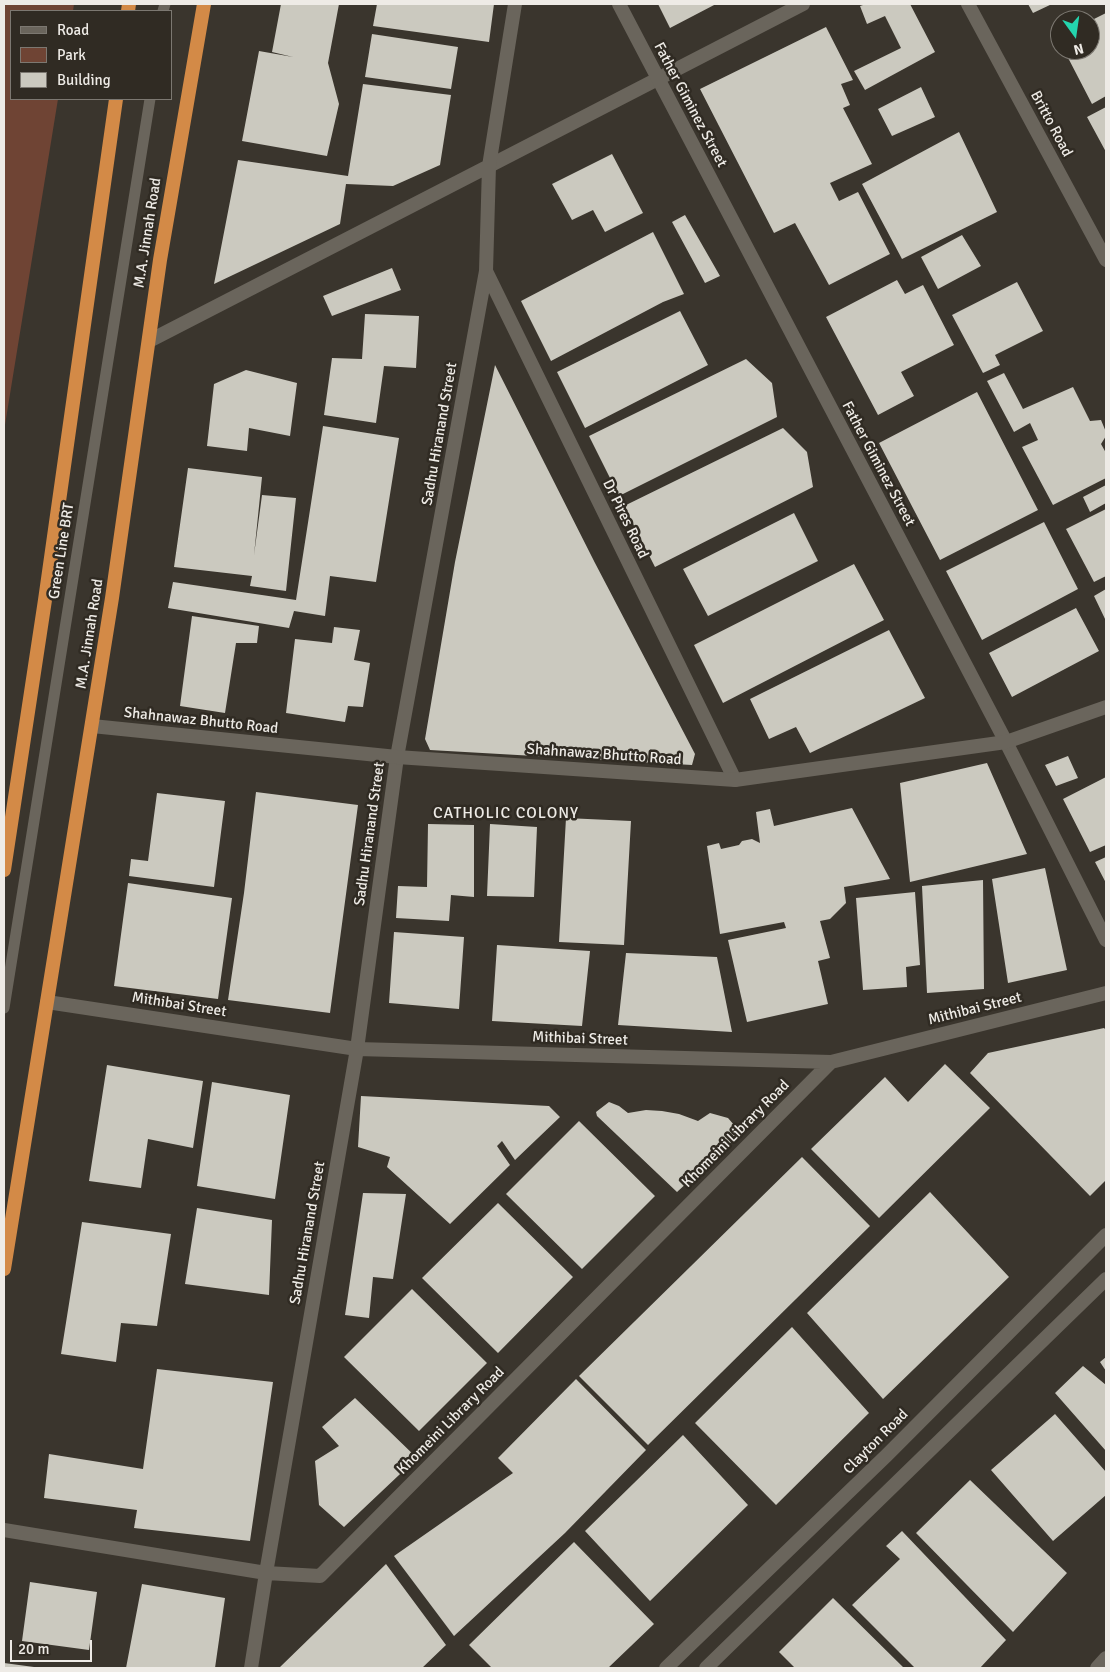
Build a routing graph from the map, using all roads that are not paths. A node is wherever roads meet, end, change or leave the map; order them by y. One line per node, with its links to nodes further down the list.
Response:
1 (204, 4): 12 (highway, M.A. Jinnah Road)
2 (515, 4): 9 (street, Sadhu Hiranand Street)
3 (619, 4): 6 (street, Father Giminez Street)
4 (803, 4): 6 (street)
5 (968, 4): 10 (street, Britto Road)
6 (658, 78): 9 (street); 15 (street, Father Giminez Street)
7 (116, 100): 18 (highway)
8 (150, 100): 22 (lane, Green Line BRT)
9 (488, 166): 11 (street, Sadhu Hiranand Street); 12 (street)
10 (1106, 260)
11 (486, 271): 16 (street, Sadhu Hiranand Street); 17 (street, Dr Pires Road)
12 (148, 341): 14 (highway, M.A. Jinnah Road)
13 (1106, 707): 15 (street, Shahnawaz Bhutto Road)
14 (92, 726): 16 (street, Shahnawaz Bhutto Road); 21 (highway, M.A. Jinnah Road)
15 (1006, 742): 17 (street, Shahnawaz Bhutto Road); 19 (street, Father Giminez Street)
16 (397, 757): 17 (street, Shahnawaz Bhutto Road); 23 (street, Sadhu Hiranand Street)
17 (735, 780)
18 (4, 870)
19 (1106, 940)
20 (1106, 993): 24 (street, Mithibai Street)
21 (47, 1002): 23 (street, Mithibai Street); 26 (highway, M.A. Jinnah Road)
22 (4, 1008)
23 (357, 1048): 24 (street, Mithibai Street); 29 (street, Sadhu Hiranand Street)
24 (830, 1062): 29 (street, Khomeini Library Road)
25 (1106, 1235): 32 (street, Clayton Road)
26 (4, 1269)
27 (1106, 1279): 33 (street)
28 (4, 1530): 29 (street, Khomeini Library Road)
29 (266, 1573): 31 (street, Sadhu Hiranand Street)
30 (1106, 1658): 34 (street)
31 (251, 1668)
32 (666, 1668)
33 (706, 1668)
34 (1097, 1668)

